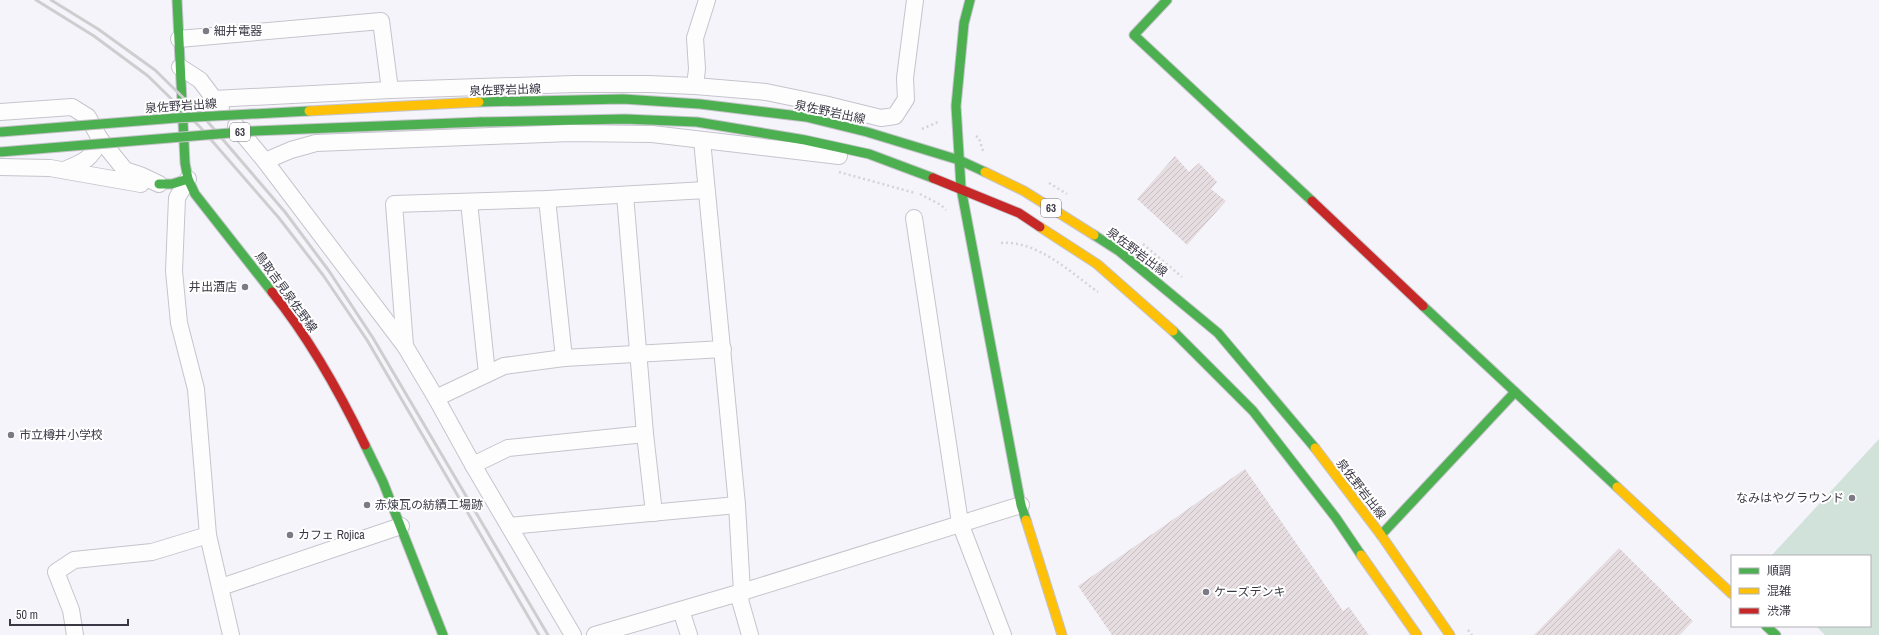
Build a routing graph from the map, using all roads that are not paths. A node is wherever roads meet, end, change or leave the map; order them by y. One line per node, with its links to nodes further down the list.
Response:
1 (177, 0): 6 (main road, 鳥取吉見泉佐野線)
2 (707, 0): 8 (street)
3 (915, 0): 8 (street)
4 (970, 0): 16 (main road)
5 (1167, 0): 34 (main road)
6 (179, 39): 7 (main road, 鳥取吉見泉佐野線); 9 (street)
7 (180, 67): 10 (street); 21 (main road, 鳥取吉見泉佐野線)
8 (696, 86): 9 (street)
9 (390, 90): 10 (street)
10 (213, 100): 17 (street)
11 (0, 112): 13 (street)
12 (0, 132): 16 (main road, 泉佐野岩出線 / 63, bridge)
13 (100, 140): 20 (street); 22 (street)
14 (702, 140): 17 (street); 18 (street); 24 (street)
15 (0, 152): 18 (main road, 63, bridge)
16 (959, 160): 23 (main road); 45 (main road, 泉佐野岩出線 / 63)
17 (265, 161): 29 (street)
18 (890, 162): 23 (main road, 63)
19 (0, 167): 20 (street)
20 (64, 170): 22 (street)
21 (188, 179): 22 (main road); 42 (main road, 鳥取吉見泉佐野線); 44 (street)
22 (159, 184)
23 (961, 188): 39 (main road); 60 (main road, 63)
24 (706, 190): 25 (street); 30 (street)
25 (625, 195): 26 (street); 31 (street)
26 (547, 199): 27 (street); 32 (street)
27 (469, 202): 29 (street); 33 (street)
28 (914, 218): 41 (street)
29 (405, 346): 35 (street)
30 (723, 349): 31 (street); 38 (street)
31 (639, 354): 32 (street); 36 (street)
32 (564, 358): 33 (street)
33 (487, 374): 35 (street)
34 (1516, 392): 45 (main road); 48 (main road)
35 (436, 398): 37 (street)
36 (645, 434): 37 (street); 40 (street)
37 (473, 465): 43 (street)
38 (737, 505): 40 (street); 47 (street)
39 (1020, 505): 41 (street); 59 (main road)
40 (654, 513): 43 (street)
41 (960, 523): 47 (street); 58 (street)
42 (401, 526): 46 (street); 53 (main road, 鳥取吉見泉佐野線)
43 (509, 526): 54 (street)
44 (208, 535): 46 (street); 51 (street)
45 (1382, 535): 61 (main road, 泉佐野岩出線 / 63)
46 (221, 587): 52 (street)
47 (742, 592): 49 (street); 57 (street)
48 (1731, 593)
49 (681, 610): 55 (street); 56 (street)
50 (1767, 627): 62 (main road)
51 (75, 635)
52 (231, 635)
53 (443, 635)
54 (573, 635)
55 (595, 635)
56 (689, 635)
57 (750, 635)
58 (1002, 635)
59 (1062, 635)
60 (1417, 635)
61 (1450, 635)
62 (1776, 635)

